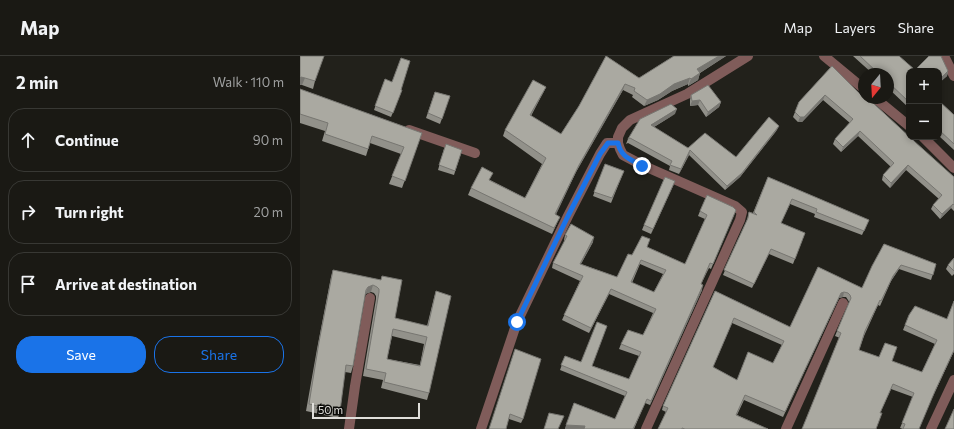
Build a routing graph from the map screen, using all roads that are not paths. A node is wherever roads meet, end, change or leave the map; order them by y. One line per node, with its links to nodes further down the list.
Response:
1 (748, 56): 10 (street)
2 (824, 56): 5 (street)
3 (944, 56): 4 (street)
4 (954, 76)
5 (858, 84)
6 (882, 104): 7 (street)
7 (906, 124)
8 (402, 127): 11 (street)
9 (926, 140): 12 (street)
10 (618, 143): 17 (street); 18 (street)
11 (475, 153)
12 (954, 168)
13 (370, 298): 16 (street)
14 (844, 303): 19 (street)
15 (954, 380): 20 (street)
16 (349, 429)
17 (481, 429)
18 (646, 429)
19 (786, 429)
20 (931, 429)

